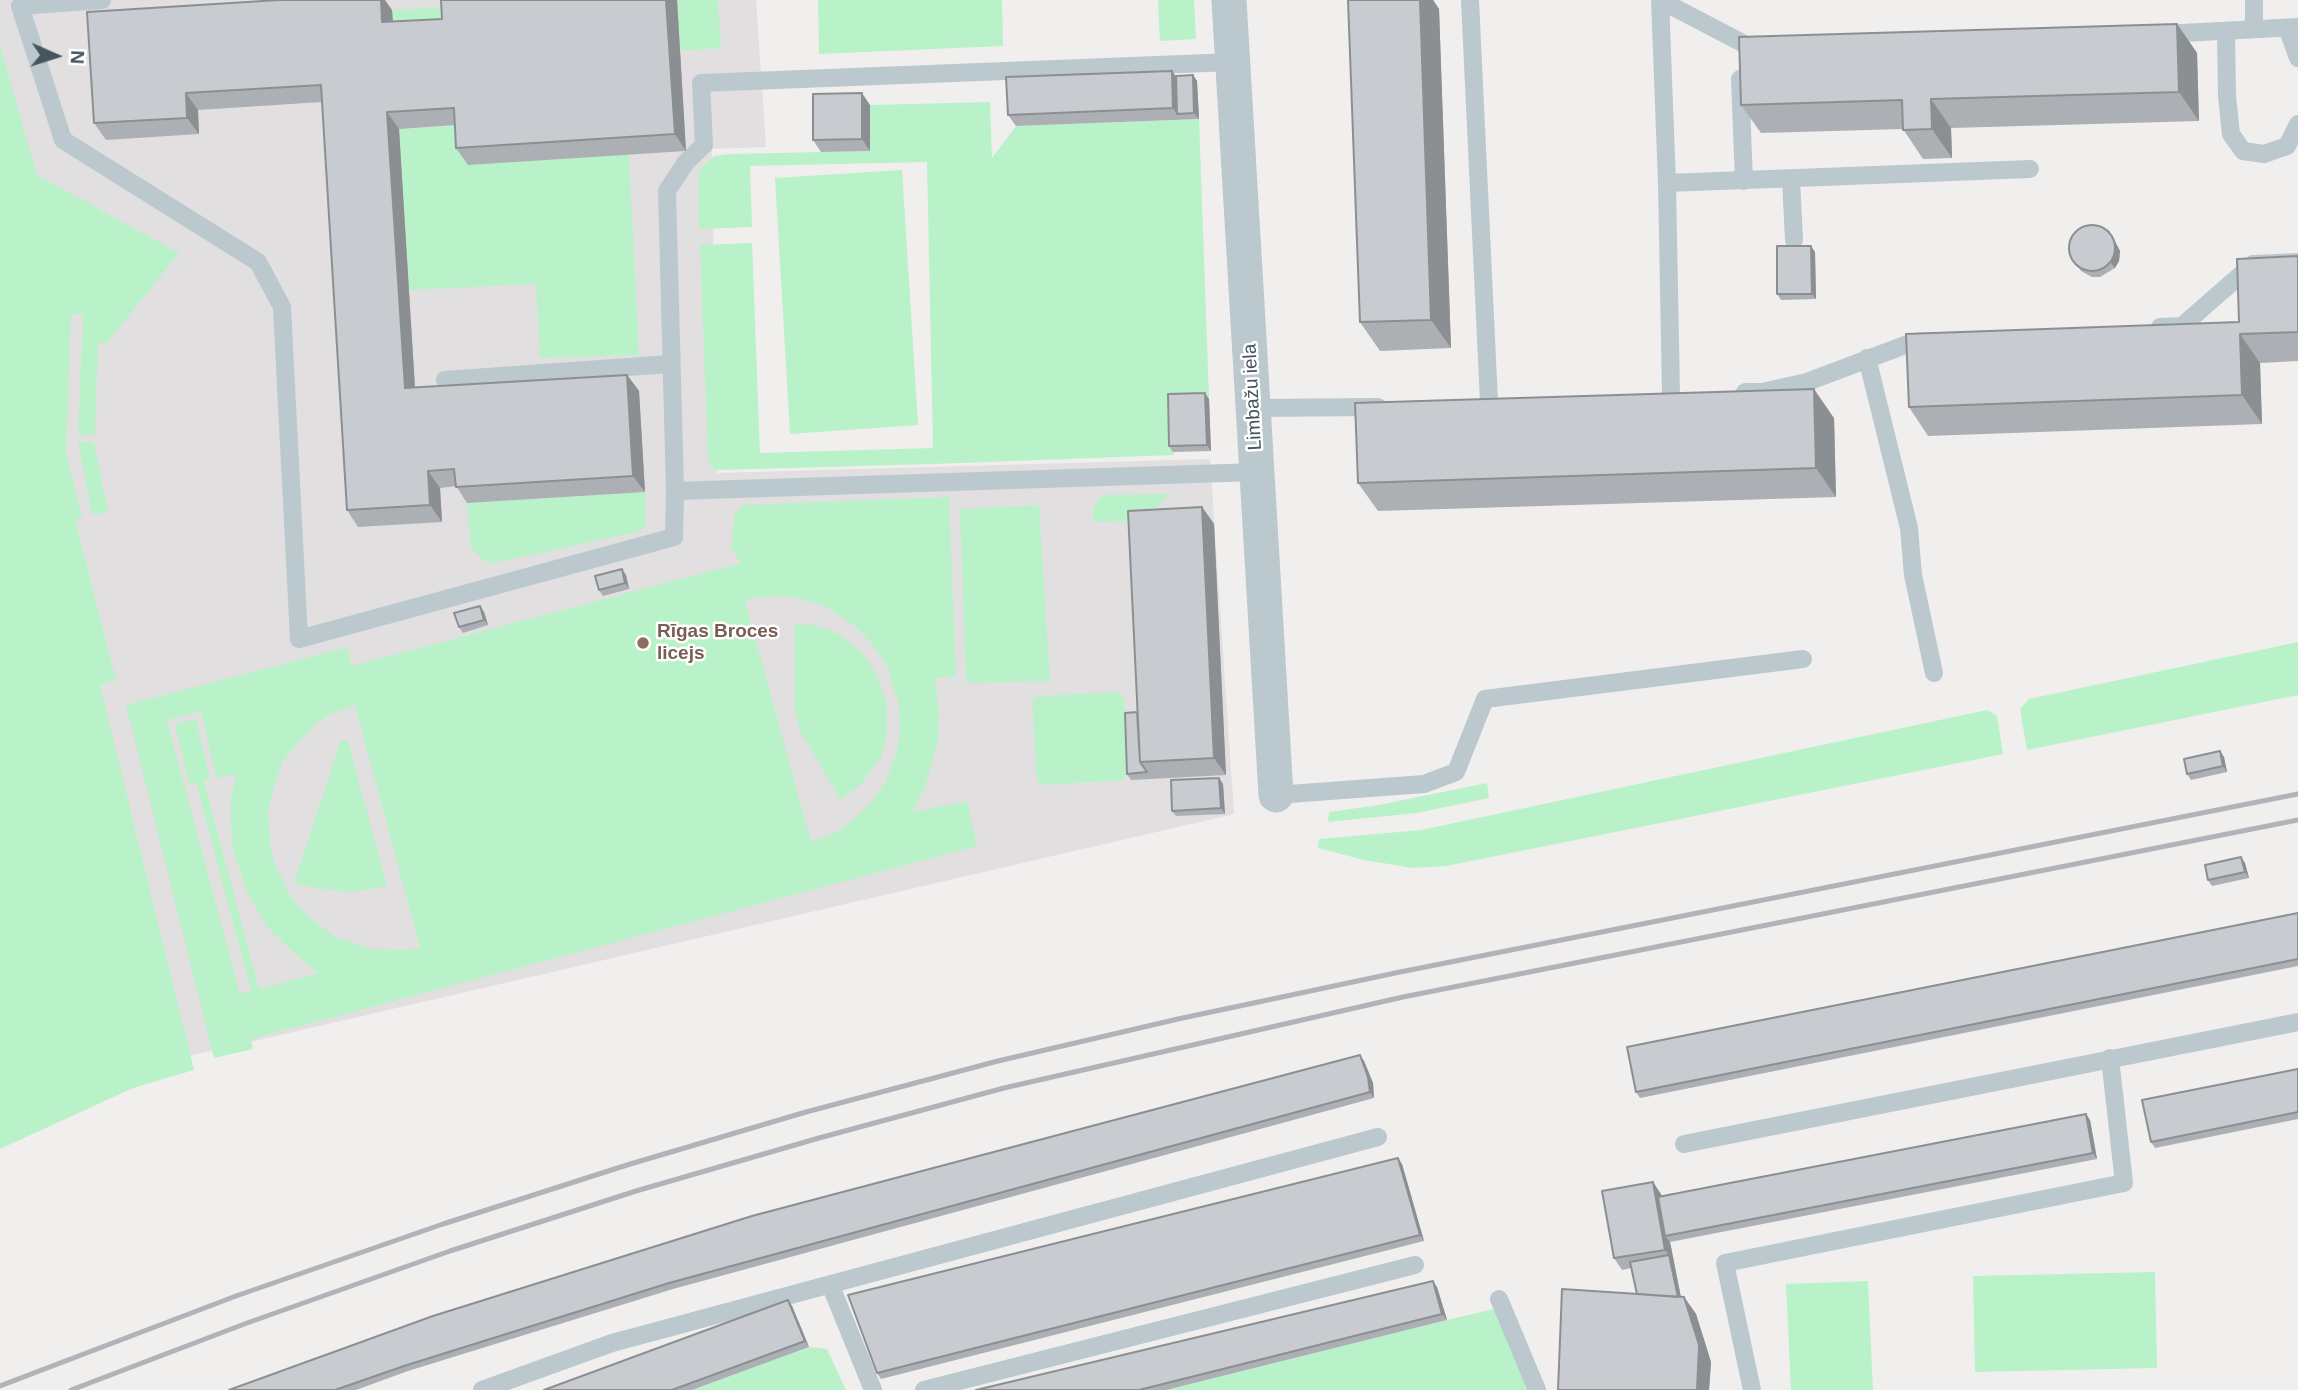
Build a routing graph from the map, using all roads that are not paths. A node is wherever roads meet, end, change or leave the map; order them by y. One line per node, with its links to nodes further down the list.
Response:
1 (102, 0): 32 (lane)
2 (1229, 0): 12 (street, Limbažu iela)
3 (1470, 0): 28 (lane)
4 (1660, 0): 10 (lane); 18 (lane)
5 (2254, 0): 7 (lane)
6 (2292, 27): 7 (lane); 11 (lane)
7 (2254, 29): 8 (lane)
8 (2226, 31): 9 (lane); 14 (lane)
9 (2145, 34)
10 (1778, 50)
11 (2298, 58)
12 (1233, 62): 24 (lane); 30 (street, Limbažu iela)
13 (1740, 79): 17 (lane)
14 (2298, 124)
15 (2030, 169): 16 (lane)
16 (1791, 179): 17 (lane); 19 (lane)
17 (1744, 181): 18 (lane)
18 (1667, 183): 27 (lane)
19 (1794, 240)
20 (2298, 262): 21 (lane)
21 (2142, 328)
22 (1940, 340): 23 (lane)
23 (1867, 358): 26 (lane); 34 (lane)
24 (670, 364): 25 (lane); 32 (lane)
25 (445, 380)
26 (1723, 393)
27 (1671, 394)
28 (1489, 402)
29 (1401, 406): 30 (lane)
30 (1254, 408): 31 (street, Limbažu iela)
31 (1257, 472): 32 (lane); 35 (street, Limbažu iela)
32 (675, 491)
33 (1803, 659): 35 (lane)
34 (1934, 673)
35 (1276, 795)
36 (2298, 1022): 37 (lane)
37 (2110, 1058): 39 (lane); 47 (lane)
38 (1378, 1137): 41 (lane)
39 (1684, 1144)
40 (1415, 1265): 45 (lane)
41 (830, 1284): 43 (lane); 44 (lane)
42 (1499, 1299): 46 (lane)
43 (482, 1390)
44 (873, 1390)
45 (924, 1390)
46 (1537, 1390)
47 (1752, 1390)

